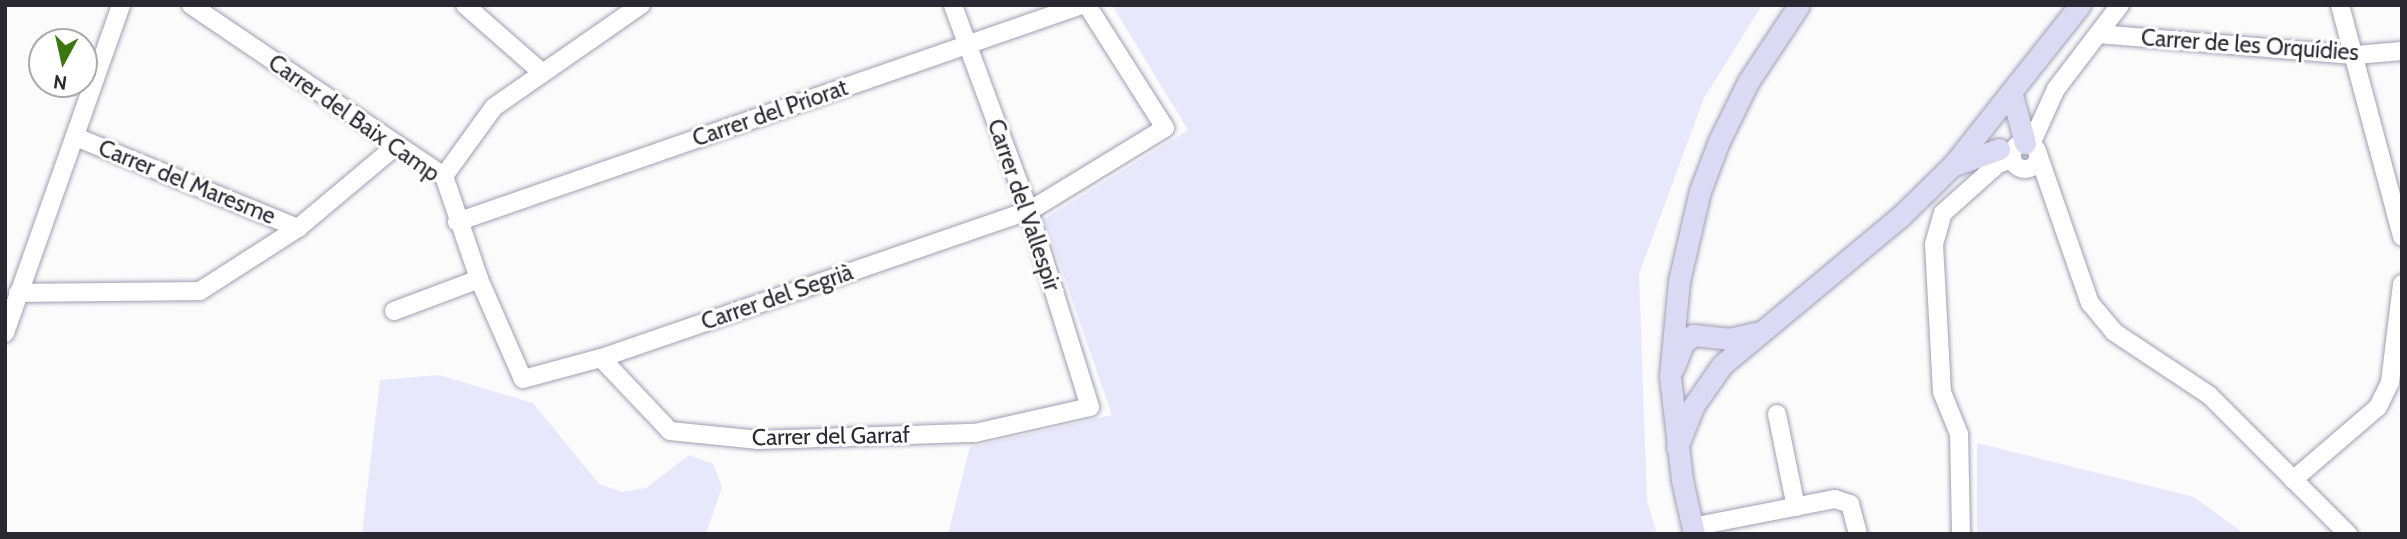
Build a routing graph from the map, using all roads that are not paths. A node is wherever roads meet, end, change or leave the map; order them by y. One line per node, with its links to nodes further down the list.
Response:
1 (121, 5): 18 (street)
2 (191, 5): 19 (street, Carrer del Baix Camp)
3 (464, 5): 15 (street)
4 (641, 5): 15 (street)
5 (953, 5): 12 (street, Carrer del Vallespir)
6 (1085, 5): 12 (street, Carrer del Priorat); 23 (street, Carrer del Segrià)
7 (1798, 5): 28 (main road)
8 (2080, 5): 16 (main road)
9 (2120, 5): 11 (street)
10 (2340, 5): 14 (street)
11 (2098, 34): 14 (street, Carrer de les Orquídies); 20 (street)
12 (966, 45): 23 (street, Carrer del Vallespir); 24 (street, Carrer del Priorat)
13 (2402, 51): 14 (street, Carrer de les Orquídies)
14 (2356, 55): 26 (street)
15 (540, 71): 22 (street)
16 (2011, 95): 17 (main road); 20 (main road)
17 (1989, 124): 20 (main road); 21 (main road)
18 (76, 137): 25 (street, Carrer del Maresme); 30 (street)
19 (397, 145): 22 (street, Carrer del Baix Camp); 25 (street)
20 (2022, 152): 21 (main road); 42 (street); 46 (street)
21 (1953, 165): 33 (main road)
22 (444, 176): 24 (street, Carrer del Baix Camp)
23 (1029, 211): 35 (street, Carrer del Segrià); 39 (street, Carrer del Vallespir)
24 (457, 222): 27 (street, Carrer del Baix Camp)
25 (298, 228): 30 (street)
26 (2402, 237)
27 (479, 279): 31 (street); 38 (street, Carrer del Baix Camp)
28 (1679, 281): 34 (main road); 36 (main road)
29 (2402, 284): 42 (street)
30 (18, 293): 32 (street)
31 (394, 311)
32 (5, 333)
33 (1756, 333): 34 (main road); 37 (main road)
34 (1707, 335): 36 (main road); 37 (main road)
35 (601, 358): 38 (street, Carrer del Segrià); 39 (street, Carrer del Garraf)
36 (1674, 366): 37 (main road); 41 (main road)
37 (1719, 369): 41 (main road)
38 (523, 379)
39 (1090, 407)
40 (1777, 414): 43 (street)
41 (1677, 447): 44 (main road)
42 (2293, 480): 47 (street)
43 (1796, 507): 44 (street); 45 (street)
44 (1693, 530)
45 (1858, 534)
46 (1961, 534)
47 (2348, 534)

